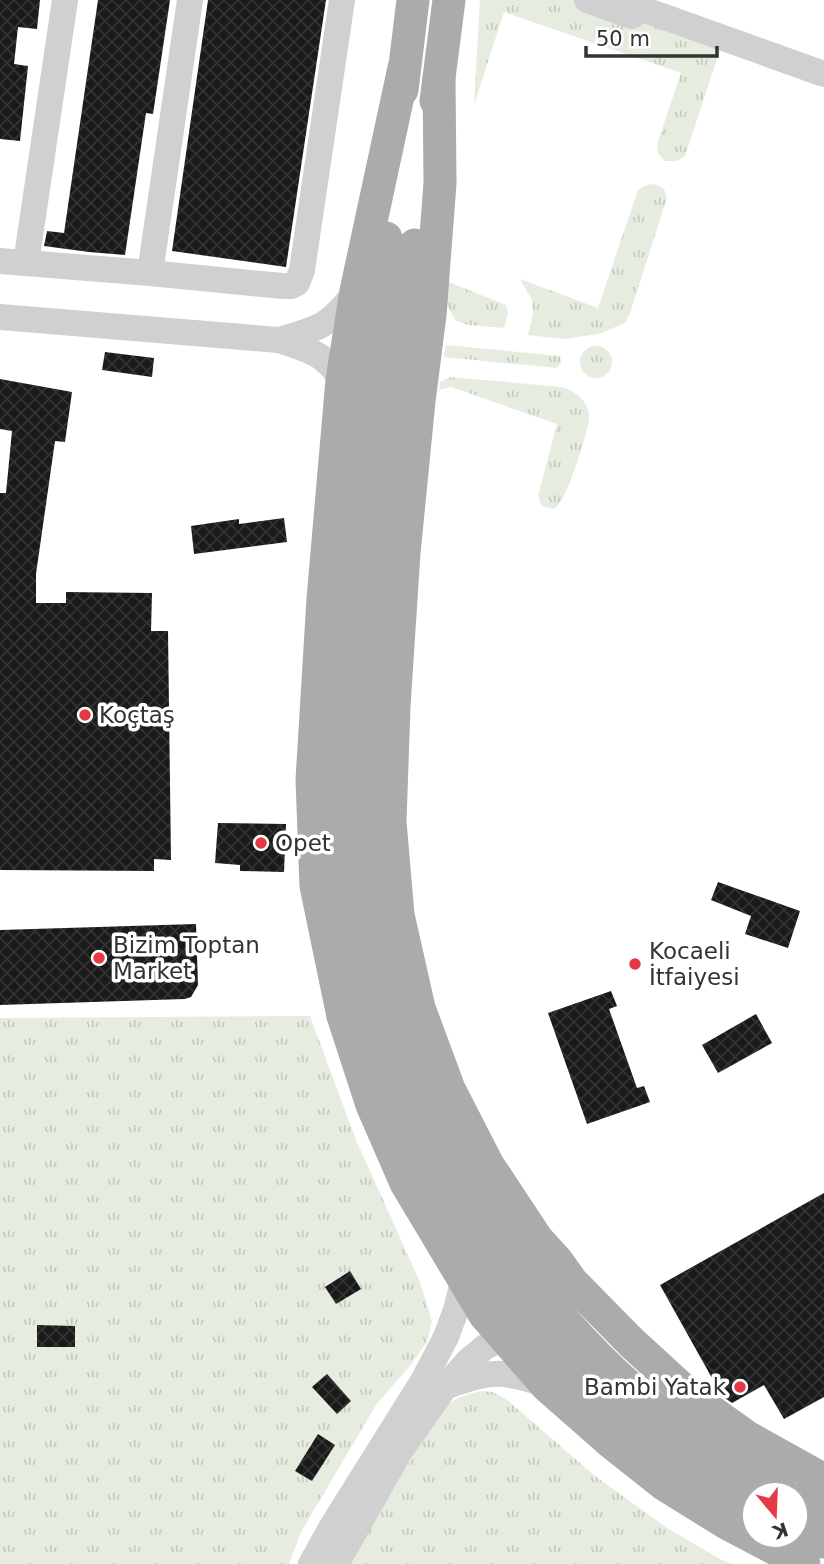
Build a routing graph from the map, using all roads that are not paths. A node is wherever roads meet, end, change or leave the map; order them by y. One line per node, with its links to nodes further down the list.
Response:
1 (65, 0): 12 (street)
2 (190, 0): 13 (street)
3 (342, 0): 13 (street)
4 (413, 0): 9 (main road)
5 (449, 0): 11 (main road)
6 (587, 0): 8 (street)
7 (617, 0): 8 (street)
8 (733, 46): 10 (street)
9 (404, 68): 14 (main road); 18 (main road)
10 (824, 74)
11 (439, 78): 18 (main road); 19 (main road)
12 (13, 262): 13 (street)
13 (150, 273)
14 (356, 291): 16 (street); 17 (main road)
15 (0, 317): 16 (street)
16 (279, 340): 17 (street)
17 (342, 380): 20 (main road)
18 (357, 690): 29 (main road, bridge); 31 (main road, bridge)
19 (488, 1165): 20 (main road); 21 (main road)
20 (406, 1183): 22 (main road)
21 (537, 1239): 22 (main road); 23 (main road)
22 (464, 1282): 24 (main road); 32 (street)
23 (572, 1282): 24 (main road); 25 (main road)
24 (505, 1337): 26 (main road); 27 (street)
25 (631, 1342): 28 (main road); 30 (main road)
26 (546, 1385): 27 (street); 28 (main road)
27 (445, 1387): 33 (street)
28 (572, 1407): 34 (main road)
29 (760, 1480)
30 (824, 1480)
31 (740, 1499)
32 (312, 1564)
33 (336, 1564)
34 (804, 1564)

